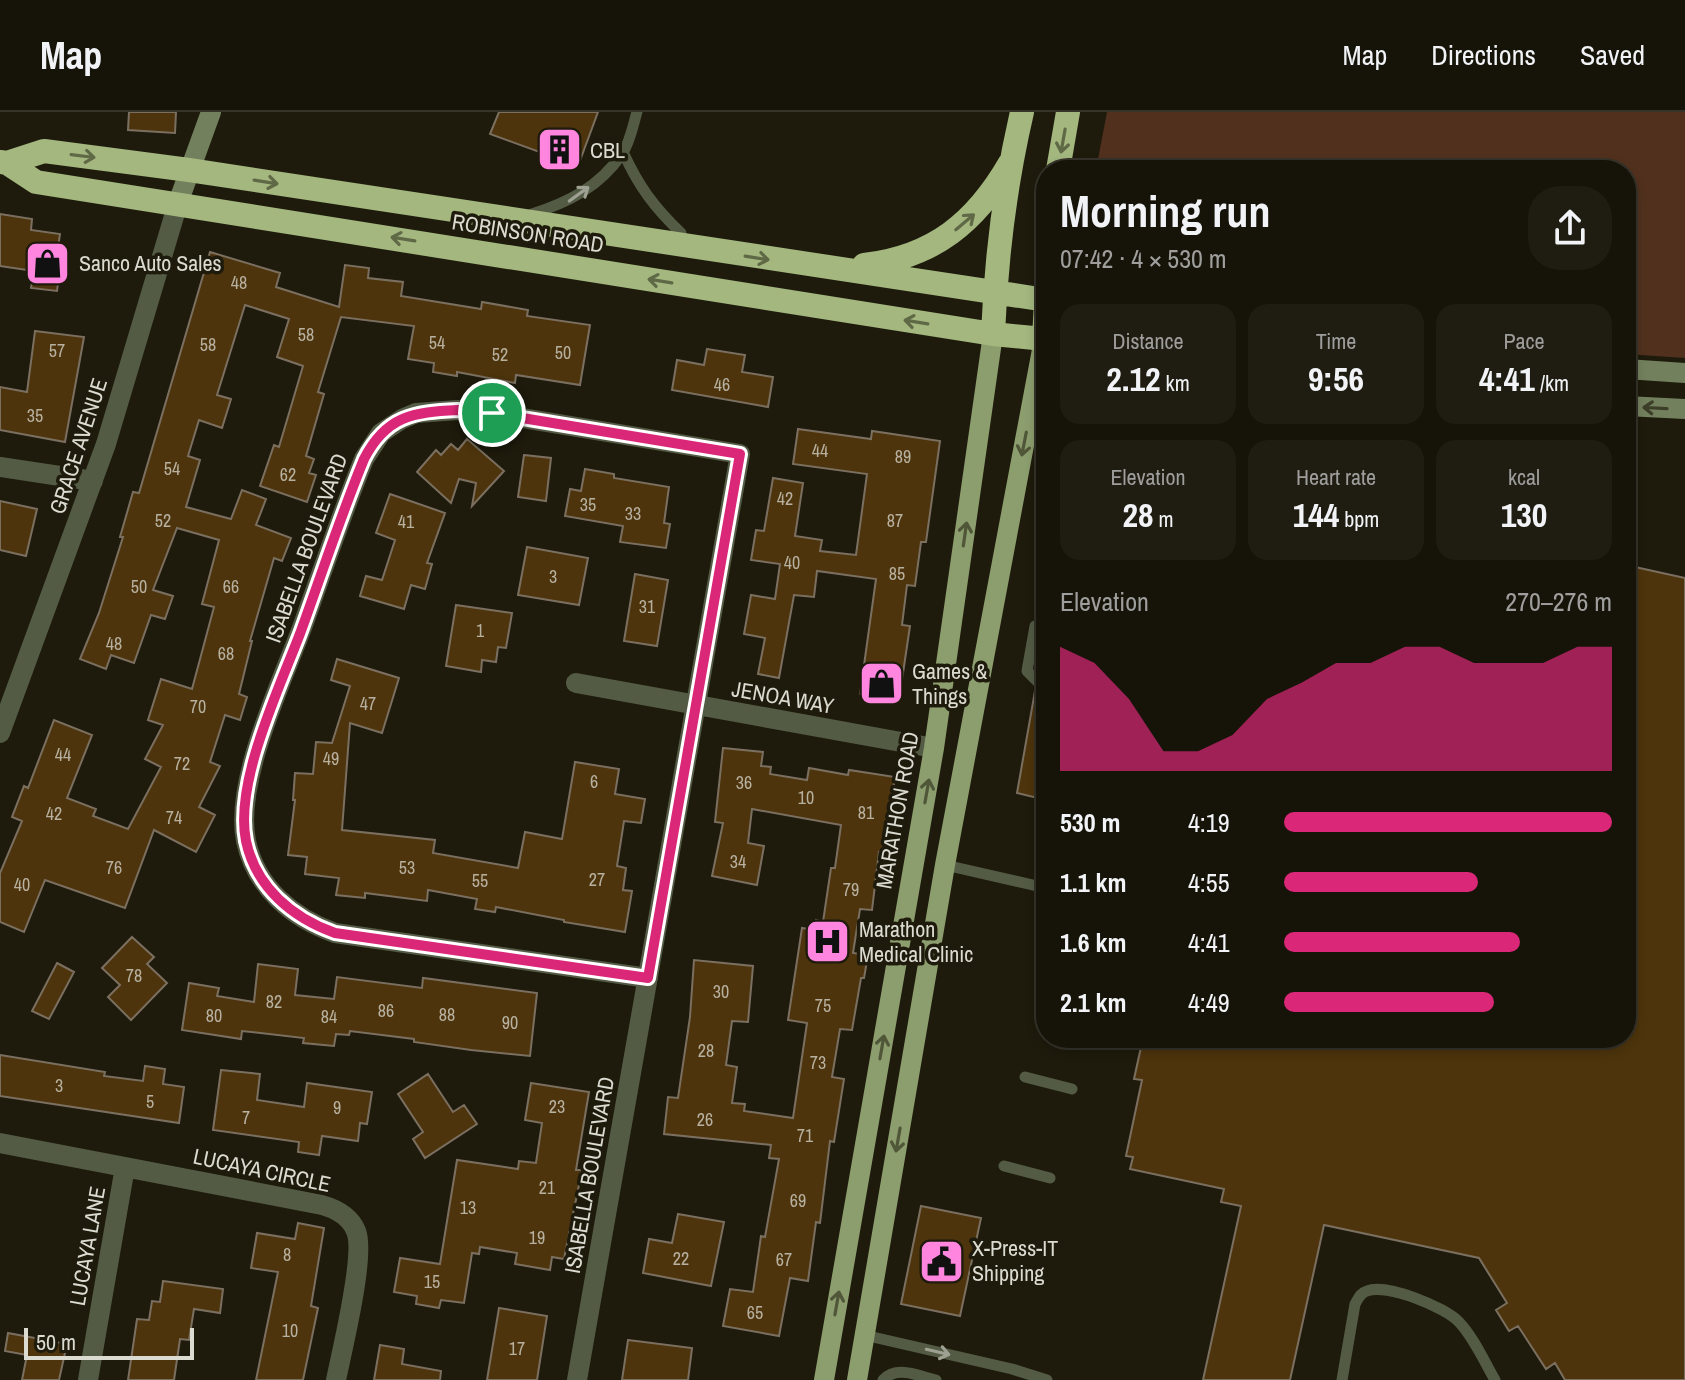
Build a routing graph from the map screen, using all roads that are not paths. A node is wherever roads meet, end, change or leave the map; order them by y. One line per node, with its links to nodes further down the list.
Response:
1 (211, 112): 9 (main road, GRACE AVENUE)
2 (637, 112): 5 (lane)
3 (1022, 112): 8 (highway)
4 (1068, 112): 6 (highway, one-way to 6)
5 (623, 152): 11 (lane, one-way to 5); 12 (lane)
6 (1060, 160)
7 (4, 162): 9 (highway, ROBINSON ROAD, one-way to 9); 10 (highway, ROBINSON ROAD)
8 (1010, 163): 13 (highway, one-way to 8); 14 (highway, MARATHON ROAD)
9 (189, 170): 10 (main road, GRACE AVENUE); 11 (highway, ROBINSON ROAD, one-way to 11)
10 (178, 203): 16 (highway, ROBINSON ROAD, one-way to 10); 24 (street, GRACE AVENUE)
11 (529, 223): 12 (highway, ROBINSON ROAD)
12 (680, 246): 13 (highway, ROBINSON ROAD, one-way to 13)
13 (814, 266): 14 (highway, ROBINSON ROAD)
14 (995, 293): 15 (highway, ROBINSON ROAD); 16 (highway, MARATHON ROAD)
15 (1036, 299)
16 (993, 334): 17 (highway, ROBINSON ROAD); 30 (main road, MARATHON ROAD, one-way to 16)
17 (1036, 339)
18 (1636, 370): 19 (main road)
19 (1685, 373)
20 (1036, 387): 31 (main road, one-way to 31)
21 (1636, 407): 22 (main road, one-way to 21)
22 (1685, 409)
23 (0, 467): 24 (street)
24 (93, 481): 29 (street, GRACE AVENUE)
25 (1035, 626): 26 (lane)
26 (1036, 680)
27 (576, 683): 28 (street, JENOA WAY)
28 (696, 706): 30 (street, JENOA WAY); 33 (street, ISABELLA BOULEVARD); 33 (street, ISABELLA BOULEVARD)
29 (0, 733)
30 (934, 748): 44 (main road, MARATHON ROAD, one-way to 30)
31 (945, 865): 32 (lane); 40 (main road, one-way to 40)
32 (1036, 886)
33 (648, 978): 43 (street, ISABELLA BOULEVARD)
34 (1025, 1077): 35 (lane)
35 (1072, 1089)
36 (0, 1143): 38 (street, LUCAYA CIRCLE)
37 (1004, 1166): 39 (lane)
38 (125, 1167): 41 (street, LUCAYA LANE); 42 (street, LUCAYA CIRCLE)
39 (1050, 1178)
40 (864, 1335): 45 (main road); 48 (lane, one-way to 48)
41 (88, 1380)
42 (336, 1380)
43 (577, 1380)
44 (824, 1380)
45 (857, 1380)
46 (883, 1380): 47 (lane)
47 (936, 1380)
48 (1047, 1380)
49 (1342, 1380): 50 (lane)
50 (1495, 1380)

